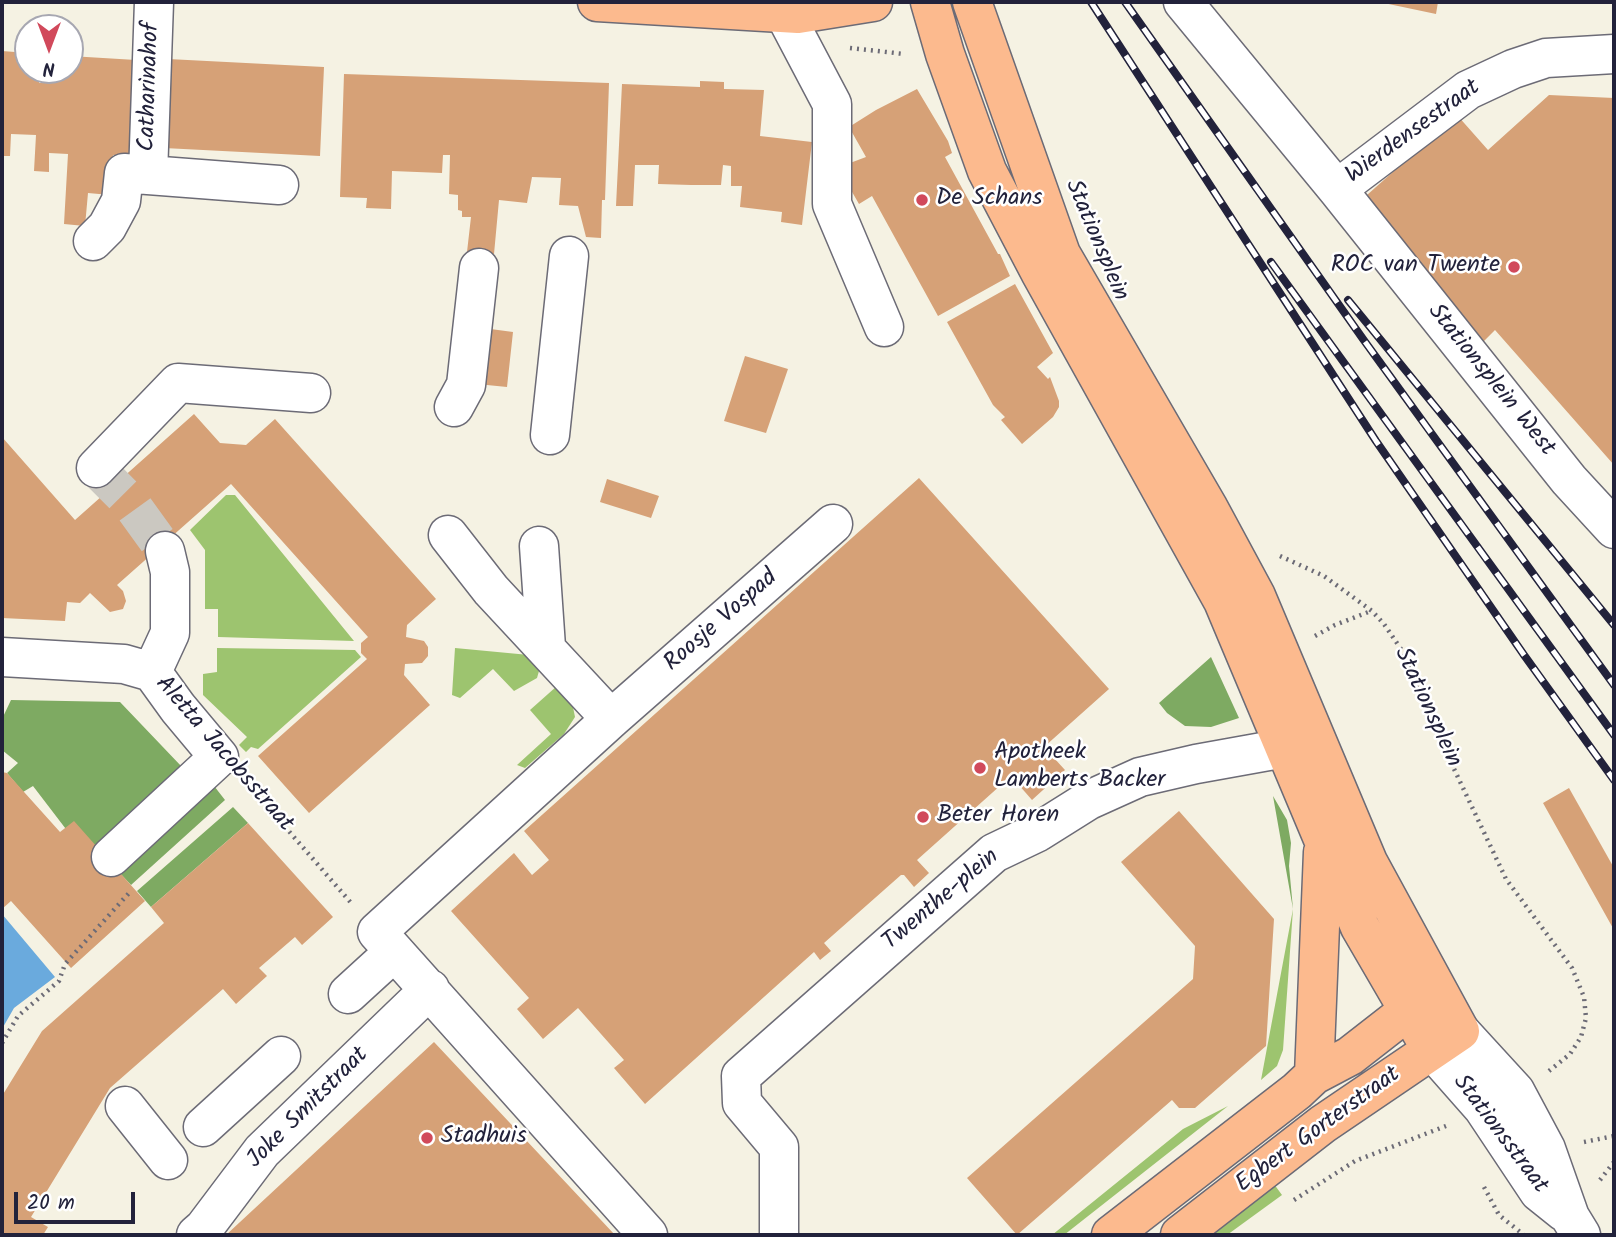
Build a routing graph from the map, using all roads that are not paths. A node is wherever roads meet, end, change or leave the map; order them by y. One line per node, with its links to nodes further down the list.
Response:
1 (154, 2): 10 (street, Catharinahof)
2 (597, 2): 7 (main road)
3 (873, 2): 8 (main road)
4 (930, 2): 30 (main road, Stationsplein)
5 (972, 2): 36 (main road, Stationsplein)
6 (1183, 2): 12 (street, Stationsplein West)
7 (712, 4): 8 (main road)
8 (784, 13): 16 (street)
9 (1614, 54): 12 (street, Wierdensestraat)
10 (148, 176): 11 (street, Catharinahof); 13 (street)
11 (279, 186)
12 (1337, 189): 22 (street, Stationsplein West)
13 (93, 241)
14 (569, 256): 19 (street)
15 (479, 268): 18 (street)
16 (884, 327)
17 (311, 393): 20 (street)
18 (454, 407)
19 (550, 435)
20 (96, 467)
21 (833, 524): 29 (street, Roosje Vospad)
22 (1614, 529)
23 (448, 535): 26 (street)
24 (538, 546): 26 (street)
25 (165, 551): 28 (street)
26 (546, 647): 29 (street)
27 (2, 657): 28 (street, Aletta Jacobsstraat)
28 (152, 672): 32 (street, Aletta Jacobsstraat)
29 (611, 719): 33 (street)
30 (1269, 750): 31 (main road, Stationsplein); 46 (street, Twenthe-plein)
31 (1323, 843): 36 (main road, Stationsplein); 39 (main road, Egbert Gorterstraat)
32 (110, 857)
33 (386, 942): 34 (street); 35 (street)
34 (430, 989): 44 (street, Joke Smitstraat); 45 (street)
35 (348, 994)
36 (1423, 999): 37 (main road, Stationsplein); 39 (main road, Egbert Gorterstraat)
37 (1446, 1040): 43 (street, Stationsstraat); 43 (street, Stationsstraat); 48 (main road, Egbert Gorterstraat)
38 (281, 1056): 41 (street)
39 (1314, 1075): 47 (main road, Egbert Gorterstraat)
40 (125, 1106): 42 (street)
41 (203, 1127)
42 (168, 1160)
43 (1575, 1226)
44 (196, 1235)
45 (648, 1235)
46 (779, 1235)
47 (1111, 1235)
48 (1180, 1235)

